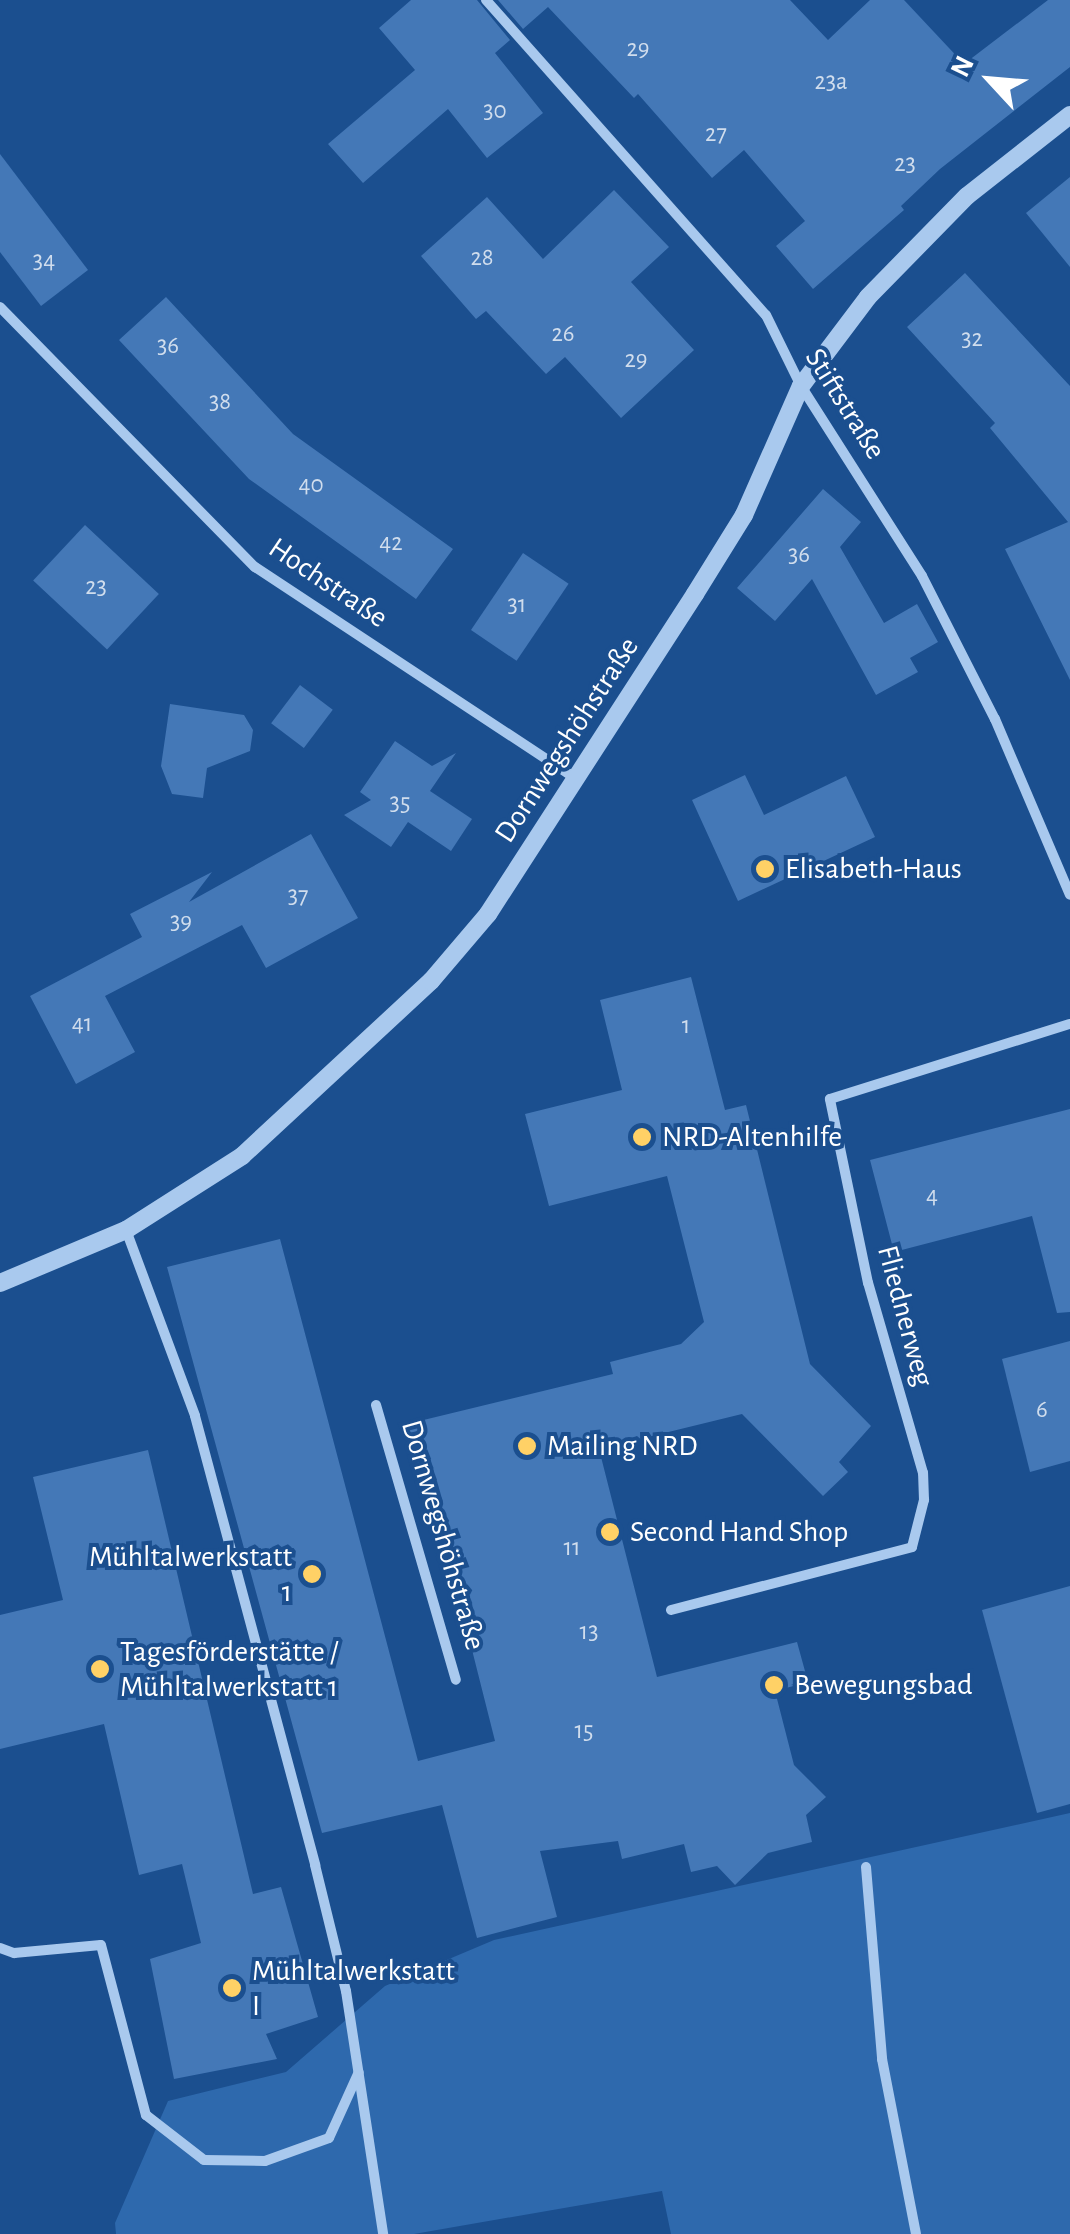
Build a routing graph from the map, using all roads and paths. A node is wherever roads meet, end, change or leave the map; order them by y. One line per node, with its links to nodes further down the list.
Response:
1 (486, 0): 4 (street, Stiftstraße)
2 (1070, 115): 4 (street, Dornwegshöhstraße)
3 (0, 307): 5 (street, Hochstraße)
4 (801, 386): 5 (street, Dornwegshöhstraße); 6 (street, Stiftstraße)
5 (574, 778): 8 (street, Dornwegshöhstraße)
6 (1070, 895)
7 (1070, 1024): 11 (street, Fliednerweg)
8 (126, 1230): 9 (street, Dornwegshöhstraße); 15 (street)
9 (0, 1282)
10 (376, 1404): 12 (street, Dornwegshöhstraße)
11 (671, 1610)
12 (456, 1680)
13 (866, 1867): 17 (street)
14 (0, 1948): 15 (street)
15 (359, 2071): 16 (street)
16 (383, 2234)
17 (916, 2234)

